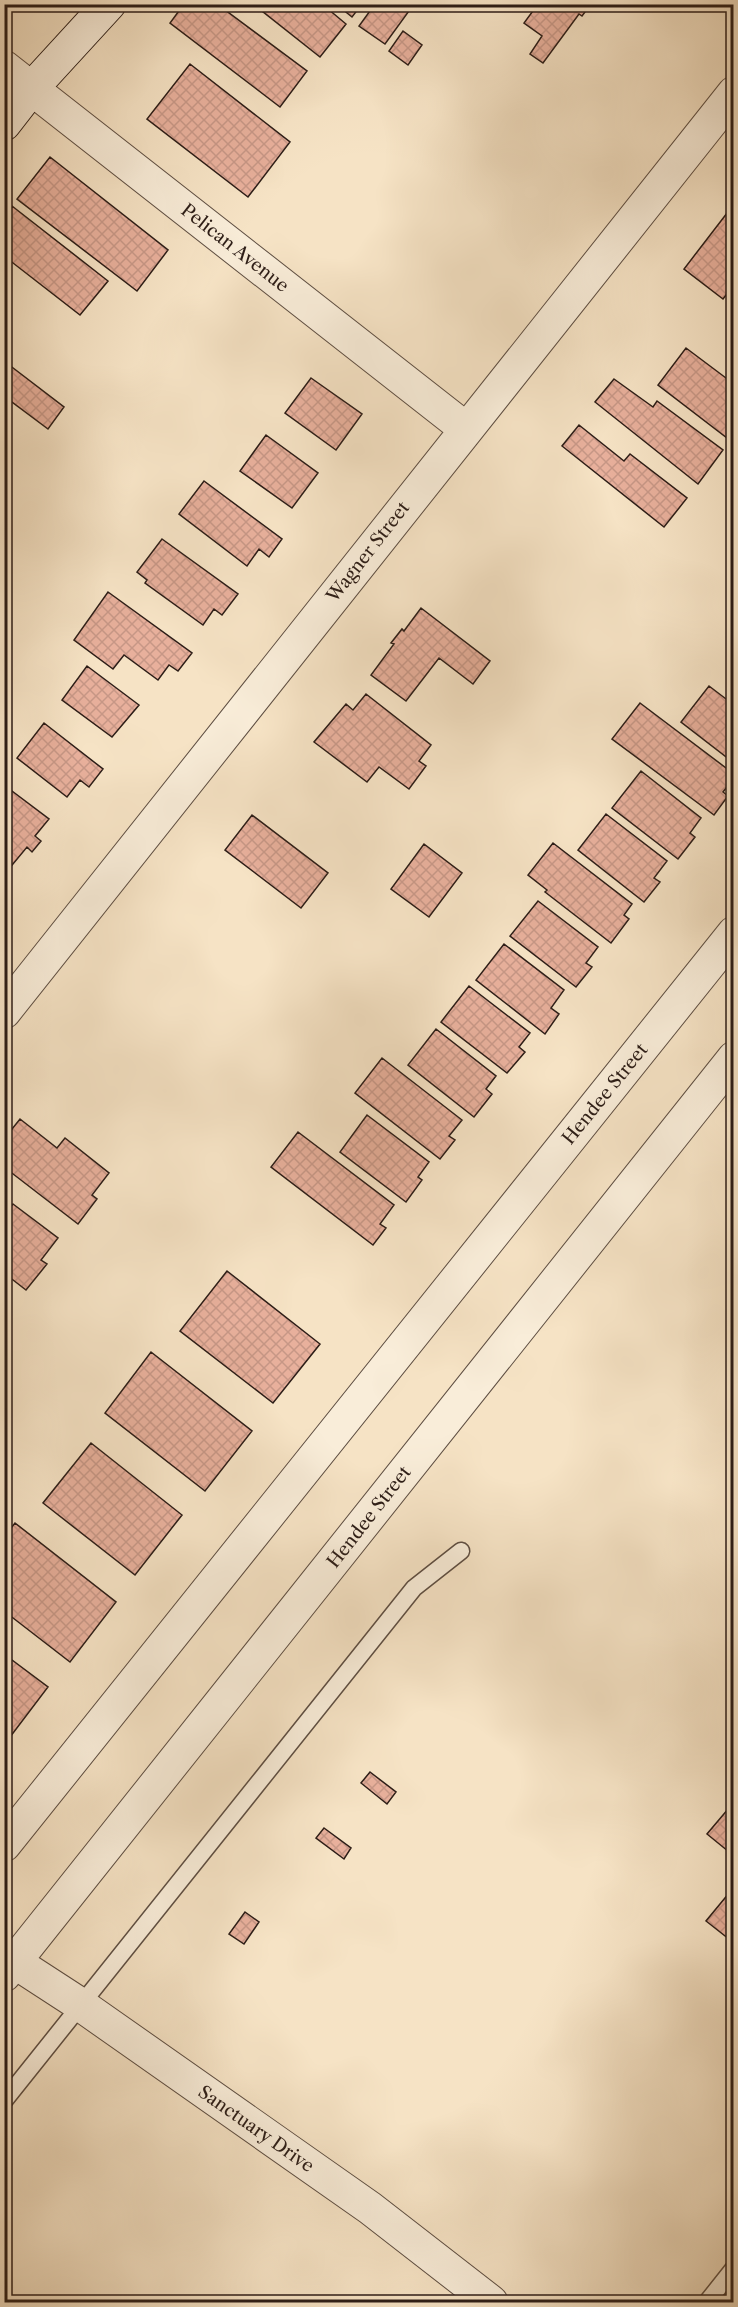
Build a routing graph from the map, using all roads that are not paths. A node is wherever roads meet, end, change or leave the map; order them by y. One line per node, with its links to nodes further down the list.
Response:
1 (109, 4): 3 (street)
2 (4, 67): 3 (street, Pelican Avenue)
3 (32, 88): 5 (street); 6 (street, Pelican Avenue)
4 (734, 93): 6 (street, Wagner Street)
5 (4, 124)
6 (466, 429): 8 (street, Wagner Street)
7 (734, 933): 11 (street, Hendee Street)
8 (4, 1012)
9 (734, 1058): 12 (street, Hendee Street)
10 (460, 1551): 13 (lane)
11 (4, 1845)
12 (8, 1964): 13 (street, Sanctuary Drive)
13 (81, 2005): 14 (lane); 16 (street, Sanctuary Drive)
14 (4, 2101)
15 (734, 2268): 17 (lane)
16 (490, 2302)
17 (707, 2302)

